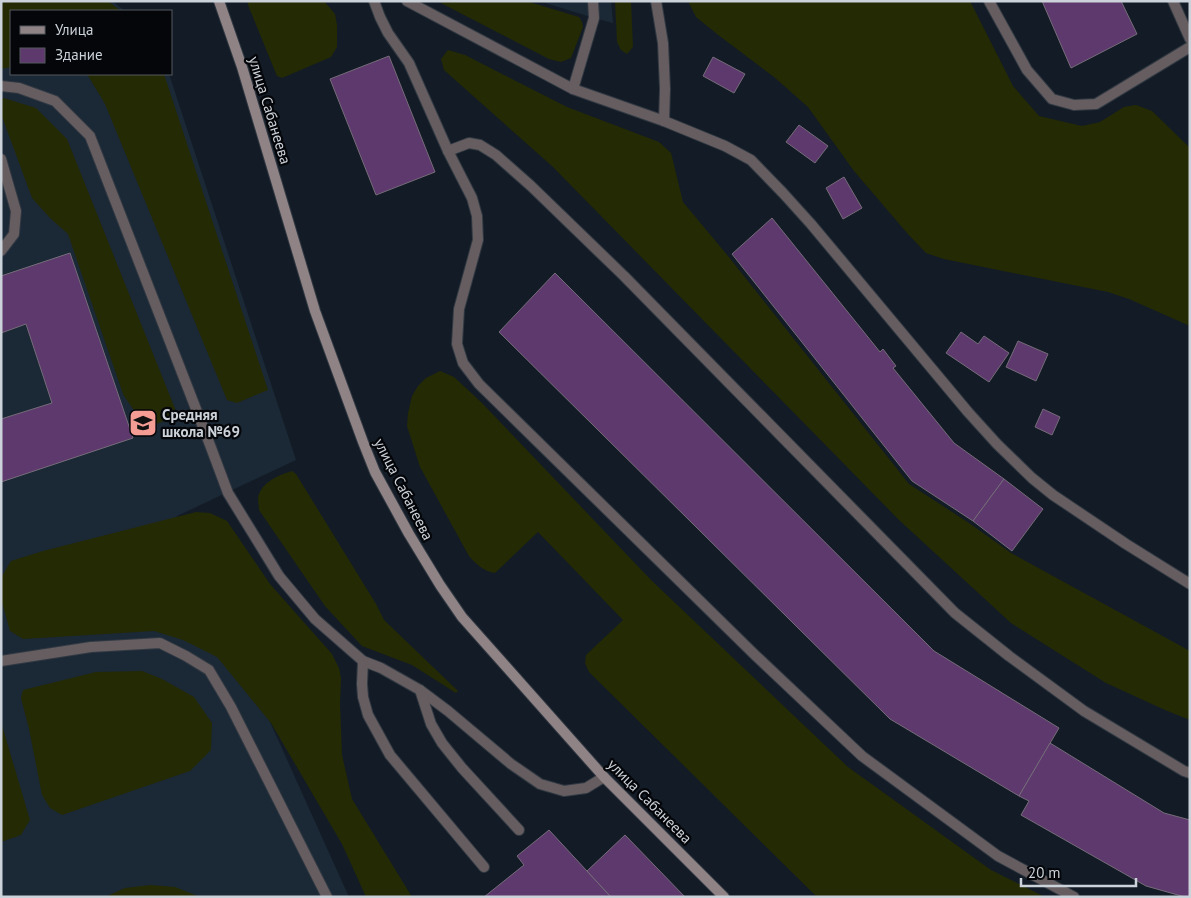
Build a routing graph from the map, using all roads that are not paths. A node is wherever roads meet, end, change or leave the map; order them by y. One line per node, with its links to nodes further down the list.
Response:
1 (219, 1): 21 (street, улица Сабанеева)
2 (374, 1): 13 (street)
3 (407, 1): 11 (street)
4 (593, 1): 11 (street)
5 (656, 1): 12 (street)
6 (989, 1): 9 (street)
7 (1173, 1): 8 (street)
8 (1190, 39)
9 (1190, 47)
10 (1, 86): 18 (street)
11 (573, 89): 12 (street)
12 (664, 121): 16 (street)
13 (448, 151): 20 (street); 26 (street)
14 (1, 159): 15 (street)
15 (1, 251)
16 (1190, 584)
17 (1, 661): 24 (street)
18 (363, 661): 19 (street); 23 (street)
19 (420, 690): 21 (street); 22 (street)
20 (1190, 773)
21 (604, 777): 25 (street, улица Сабанеева)
22 (519, 830)
23 (484, 867)
24 (327, 897)
25 (724, 897)
26 (1074, 897)

